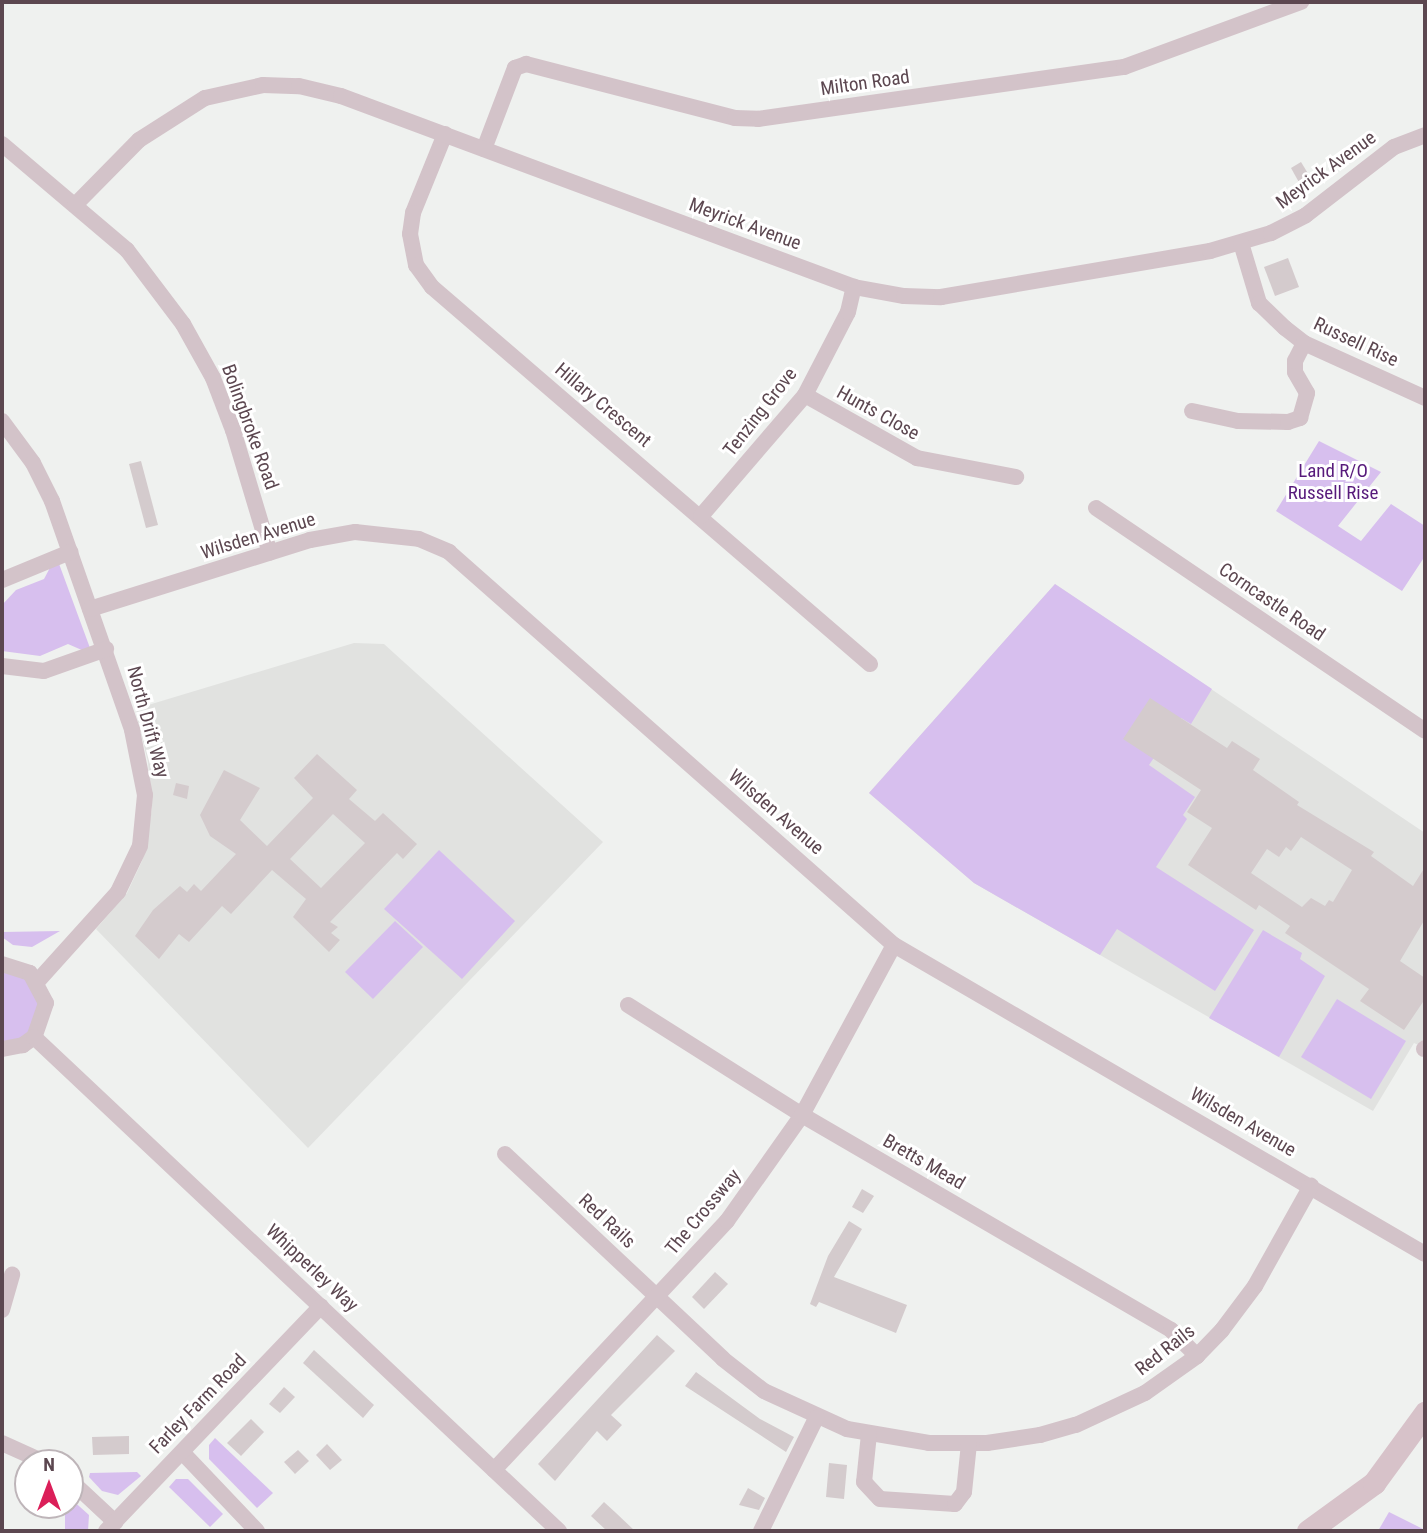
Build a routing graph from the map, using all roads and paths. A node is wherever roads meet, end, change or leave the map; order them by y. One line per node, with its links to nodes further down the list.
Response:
1 (1301, 2): 5 (street, Milton Road)
2 (446, 134): 5 (street, Meyrick Avenue); 6 (street, Meyrick Avenue); 16 (street, Hillary Crescent)
3 (1425, 135): 7 (street, Meyrick Avenue)
4 (2, 144): 6 (street, Bolingbroke Road)
5 (484, 149): 8 (street, Meyrick Avenue)
6 (75, 205): 18 (street, Bolingbroke Road)
7 (1241, 243): 8 (street, Meyrick Avenue); 9 (street, Russell Rise)
8 (854, 286): 11 (street, Tenzing Grove)
9 (1304, 344): 10 (street, Russell Rise); 12 (street)
10 (1422, 390)
11 (805, 396): 14 (street, Hunts Close); 16 (street, Tenzing Grove)
12 (1192, 411)
13 (2, 421): 17 (street, North Drift Way)
14 (1016, 477)
15 (1096, 508): 24 (street, Corncastle Road)
16 (701, 516): 22 (street, Hillary Crescent)
17 (70, 552): 19 (street); 20 (street, North Drift Way)
18 (270, 553): 20 (street, Wilsden Avenue); 25 (street, Wilsden Avenue)
19 (2, 580)
20 (90, 609): 21 (street, North Drift Way)
21 (106, 649): 23 (street, North Drift Way); 27 (street, North Drift Way)
22 (870, 664)
23 (2, 666)
24 (1425, 731)
25 (894, 945): 31 (street, The Crossway); 33 (street, Wilsden Avenue)
26 (2, 964): 27 (street)
27 (38, 981): 29 (street)
28 (628, 1005): 31 (street, Bretts Mead)
29 (34, 1037): 30 (street); 37 (street, Whipperley Way)
30 (2, 1049)
31 (802, 1115): 36 (street, The Crossway); 39 (street, Bretts Mead)
32 (505, 1154): 36 (street, Red Rails)
33 (1311, 1186): 34 (street, Wilsden Avenue); 39 (street, Red Rails)
34 (1425, 1254)
35 (12, 1274): 38 (street)
36 (657, 1297): 41 (street, Red Rails); 45 (street, The Crossway)
37 (321, 1306): 44 (street, Farley Farm Road); 45 (street, Whipperley Way)
38 (2, 1310)
39 (1197, 1356): 43 (street, Red Rails)
40 (1425, 1413): 51 (main road)
41 (816, 1418): 42 (street, Red Rails); 50 (street)
42 (869, 1434): 43 (street, Red Rails); 43 (street)
43 (969, 1444)
44 (182, 1452): 47 (street, Farley Farm Road); 48 (street)
45 (494, 1469): 49 (street, Whipperley Way)
46 (84, 1496): 47 (street)
47 (111, 1527)
48 (257, 1531)
49 (559, 1531)
50 (761, 1531)
51 (1308, 1531)

